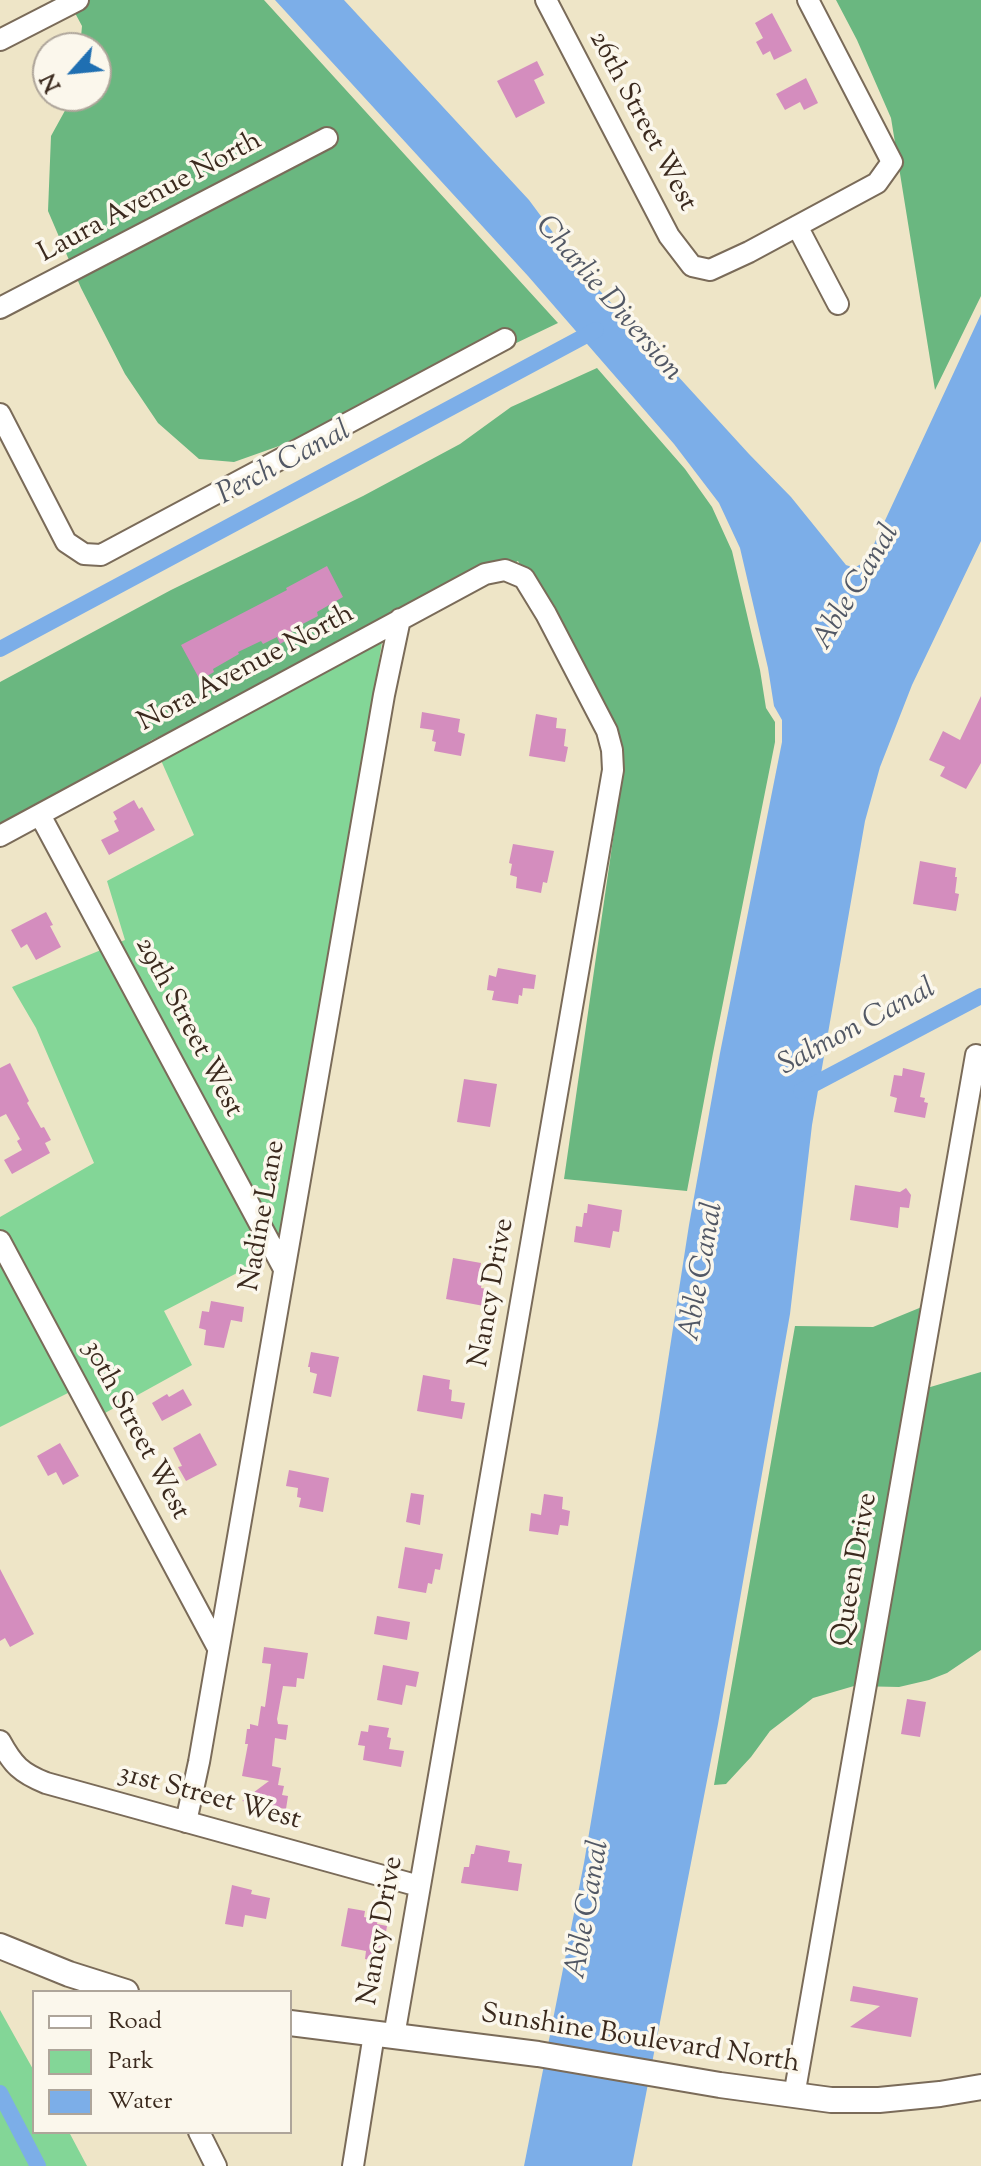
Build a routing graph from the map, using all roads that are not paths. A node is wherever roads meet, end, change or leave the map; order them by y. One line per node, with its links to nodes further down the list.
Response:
1 (78, 0): 4 (street)
2 (546, 0): 6 (street, 26th Street West)
3 (808, 0): 6 (street)
4 (0, 40)
5 (327, 138): 8 (street, Laura Avenue North)
6 (797, 226): 7 (street)
7 (838, 304)
8 (0, 308)
9 (505, 339): 10 (street)
10 (0, 414)
11 (524, 578): 12 (street, Nora Avenue North); 21 (street, Nancy Drive)
12 (400, 619): 13 (street, Nora Avenue North); 17 (street, Nadine Lane)
13 (40, 815): 14 (street, Nora Avenue North); 17 (street, 29th Street West)
14 (0, 836)
15 (976, 1055): 27 (street, Queen Drive)
16 (0, 1241): 18 (street, 30th Street West)
17 (284, 1269): 18 (street, Nadine Lane)
18 (218, 1648): 20 (street, Nadine Lane)
19 (0, 1741): 20 (street, 31st Street West)
20 (186, 1822): 21 (street, 31st Street West)
21 (419, 1886): 25 (street, Nancy Drive)
22 (0, 1946): 23 (street)
23 (120, 1990)
24 (292, 2023): 25 (street, Sunshine Boulevard North)
25 (384, 2035): 27 (street, Sunshine Boulevard North); 30 (street, Nancy Drive)
26 (981, 2087): 27 (street, Sunshine Boulevard North)
27 (794, 2096)
28 (200, 2134): 29 (street)
29 (216, 2166)
30 (353, 2166)

